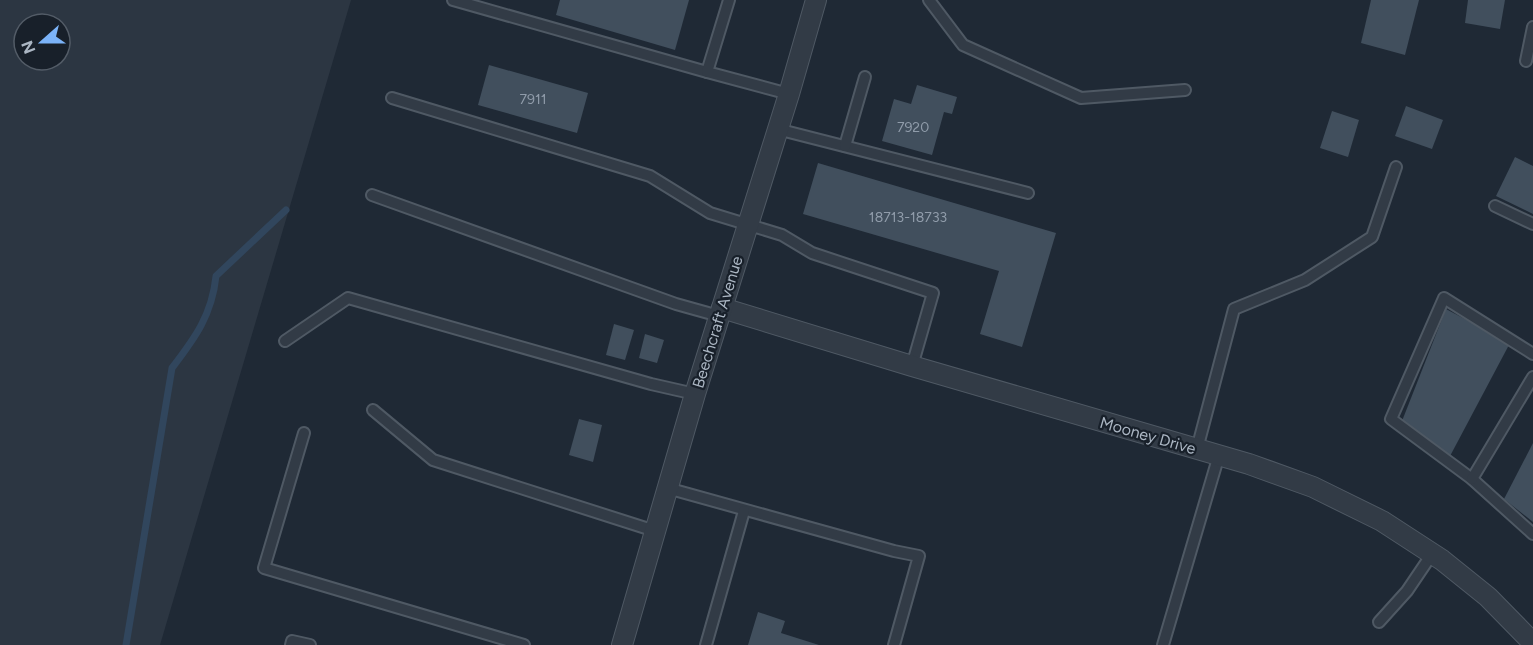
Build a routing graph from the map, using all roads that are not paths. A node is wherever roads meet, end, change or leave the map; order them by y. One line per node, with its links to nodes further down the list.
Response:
1 (453, 0): 7 (lane)
2 (729, 0): 7 (lane)
3 (816, 0): 10 (street, Beechcraft Avenue)
4 (929, 0): 9 (lane)
5 (1533, 27): 6 (lane)
6 (1526, 61)
7 (707, 72): 10 (lane)
8 (866, 77): 13 (lane)
9 (1185, 90)
10 (789, 94): 12 (street, Beechcraft Avenue)
11 (392, 98): 19 (lane)
12 (777, 129): 13 (lane); 19 (street, Beechcraft Avenue)
13 (845, 146): 15 (lane)
14 (1396, 167): 28 (lane)
15 (1028, 193)
16 (372, 195): 20 (lane)
17 (1495, 206): 18 (lane)
18 (1533, 224)
19 (747, 225): 20 (street, Beechcraft Avenue); 23 (lane)
20 (720, 312): 23 (street, Mooney Drive); 25 (street, Beechcraft Avenue)
21 (285, 341): 25 (lane)
22 (1533, 354): 30 (lane)
23 (912, 366): 28 (street, Mooney Drive)
24 (1533, 377): 30 (lane)
25 (695, 394): 31 (street, Beechcraft Avenue)
26 (373, 410): 33 (lane)
27 (304, 433): 40 (lane)
28 (1197, 449): 29 (street, Mooney Drive)
29 (1219, 455): 35 (street, Mooney Drive); 44 (lane)
30 (1473, 479): 34 (lane)
31 (667, 488): 32 (lane); 33 (street, Beechcraft Avenue)
32 (744, 511): 42 (lane); 43 (lane)
33 (655, 531): 41 (street, Beechcraft Avenue)
34 (1533, 534)
35 (1432, 554): 36 (lane); 37 (street, Mooney Drive)
36 (1379, 622)
37 (1533, 643)
38 (291, 645): 39 (lane)
39 (310, 645)
40 (524, 645)
41 (622, 645)
42 (706, 645)
43 (894, 645)
44 (1163, 645)

